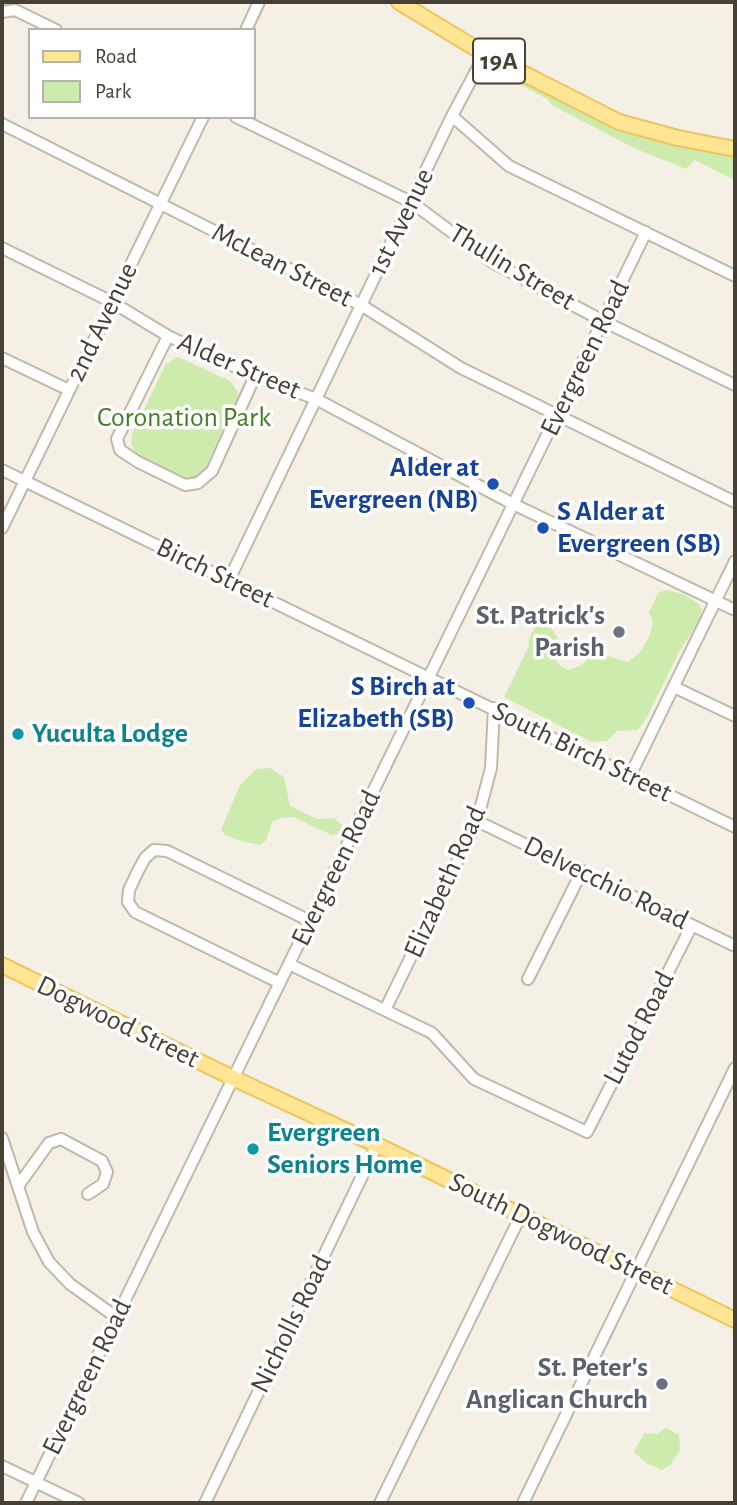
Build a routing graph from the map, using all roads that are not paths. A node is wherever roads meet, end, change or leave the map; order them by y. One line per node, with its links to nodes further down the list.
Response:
1 (259, 2): 5 (street)
2 (399, 2): 6 (main road, 19A)
3 (5, 11): 4 (street)
4 (52, 28)
5 (247, 28)
6 (485, 54): 7 (street, 1st Avenue); 11 (main road, 19A)
7 (452, 116): 12 (street, 1st Avenue); 14 (street)
8 (202, 119): 13 (street, 2nd Avenue)
9 (240, 119): 12 (street, Thulin Street)
10 (2, 124): 13 (street, McLean Street)
11 (735, 149)
12 (411, 202): 18 (street, 1st Avenue); 19 (street, Thulin Street)
13 (160, 204): 17 (street, 2nd Avenue); 18 (street, McLean Street)
14 (646, 232): 16 (street); 19 (street, Evergreen Road)
15 (2, 248): 17 (street, Alder Street)
16 (735, 276)
17 (112, 302): 20 (street, Alder Street); 24 (street, 2nd Avenue)
18 (361, 305): 25 (street, 1st Avenue); 26 (street, McLean Street)
19 (603, 321): 23 (street, Thulin Street); 26 (street, Evergreen Road)
20 (168, 336): 22 (street, Alder Street); 22 (street)
21 (2, 358): 24 (street)
22 (255, 376): 25 (street, Alder Street)
23 (735, 385)
24 (69, 390): 28 (street, 2nd Avenue)
25 (316, 399): 30 (street, Alder Street); 33 (street, 1st Avenue)
26 (556, 416): 29 (street, McLean Street); 30 (street, Evergreen Road)
27 (2, 470): 28 (street, Birch Street)
28 (25, 481): 31 (street, 2nd Avenue); 33 (street, Birch Street)
29 (735, 502)
30 (513, 504): 34 (street, Alder Street); 36 (street, Evergreen Road)
31 (2, 528)
32 (735, 561): 34 (street)
33 (229, 580): 36 (street, Birch Street)
34 (716, 601): 35 (street, Alder Street); 37 (street)
35 (735, 610)
36 (429, 677): 38 (street, South Birch Street); 44 (street, Evergreen Road)
37 (674, 687): 39 (street); 40 (street)
38 (494, 709): 40 (street, South Birch Street); 41 (street, Elizabeth Road)
39 (735, 716)
40 (631, 775): 42 (street, South Birch Street)
41 (477, 821): 43 (street, Delvecchio Road); 51 (street, Elizabeth Road)
42 (735, 827)
43 (582, 871): 45 (street, Delvecchio Road); 49 (street)
44 (310, 921): 47 (street, Evergreen Road); 50 (street)
45 (692, 925): 46 (street, Delvecchio Road); 51 (street, Lutod Road)
46 (735, 946)
47 (289, 964): 50 (street, Evergreen Road); 51 (street)
48 (2, 965): 53 (main road, Dogwood Street)
49 (528, 979)
50 (280, 983): 53 (street, Evergreen Road)
51 (385, 1010)
52 (735, 1068): 59 (street)
53 (233, 1078): 55 (main road, South Dogwood Street); 60 (street, Evergreen Road)
54 (2, 1138): 56 (street)
55 (377, 1145): 58 (main road, South Dogwood Street); 66 (street, Nicholls Road)
56 (18, 1186): 57 (street); 60 (street)
57 (88, 1194)
58 (521, 1215): 59 (main road, South Dogwood Street); 67 (street)
59 (636, 1271): 61 (main road, South Dogwood Street); 68 (street)
60 (116, 1317): 63 (street, Evergreen Road)
61 (735, 1320)
62 (2, 1466): 63 (street)
63 (36, 1482): 64 (street, Evergreen Road); 65 (street)
64 (26, 1503)
65 (79, 1503)
66 (205, 1503)
67 (380, 1503)
68 (523, 1503)

